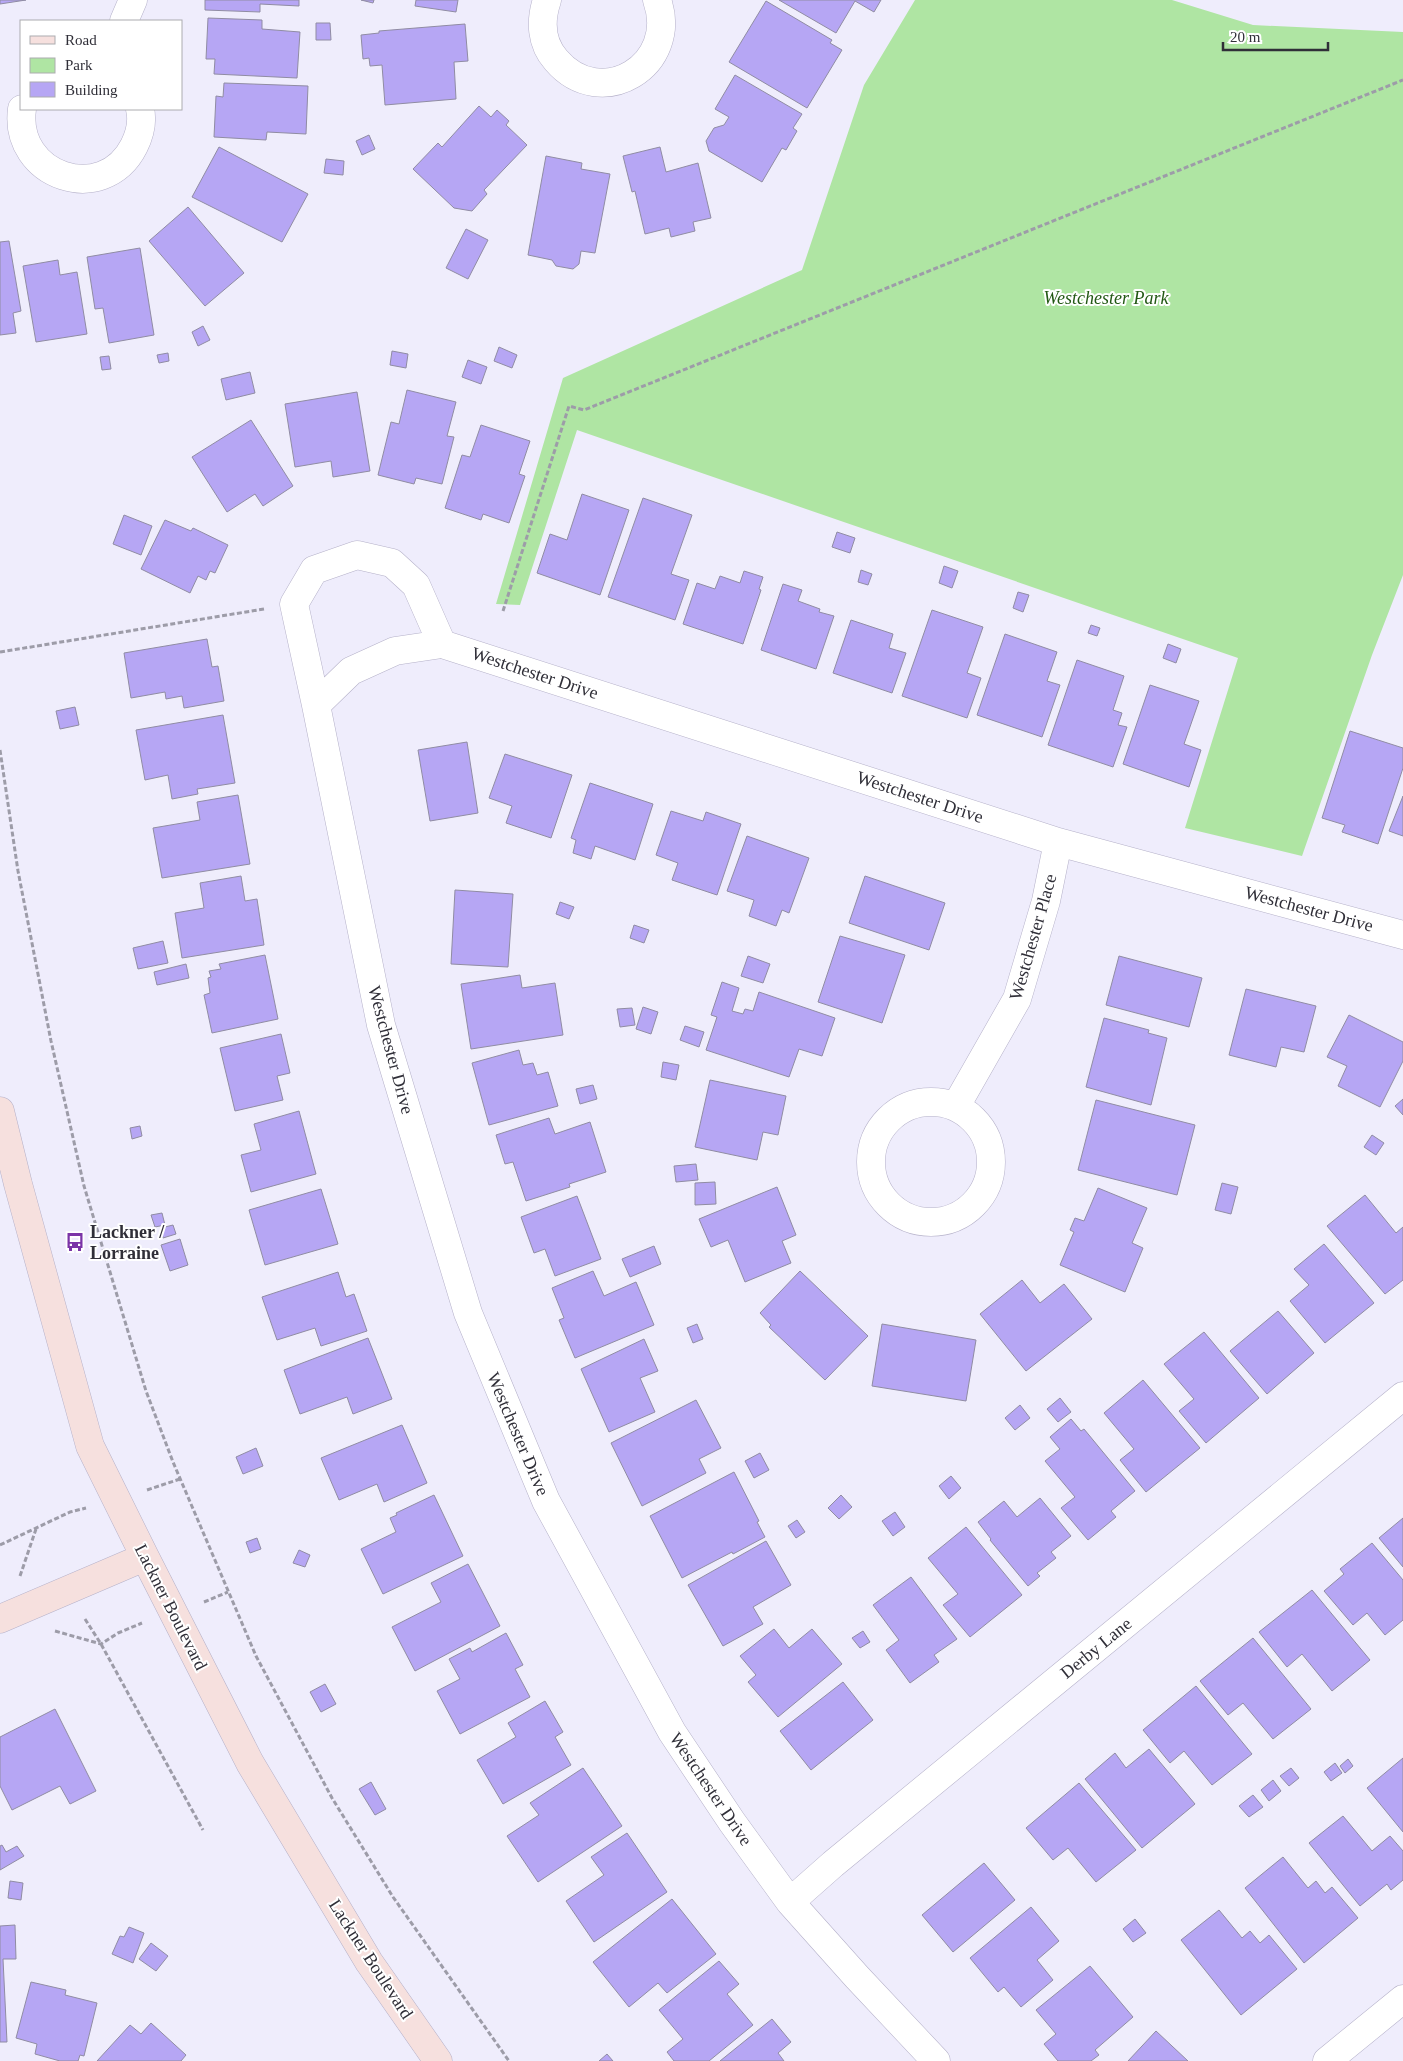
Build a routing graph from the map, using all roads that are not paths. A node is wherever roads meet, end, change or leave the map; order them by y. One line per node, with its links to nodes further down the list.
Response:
1 (133, 0): 4 (street)
2 (547, 0): 3 (street)
3 (658, 0)
4 (124, 20)
5 (22, 110): 6 (street)
6 (140, 110)
7 (442, 644): 8 (street, Westchester Drive); 8 (street, Westchester Drive); 9 (street, Westchester Drive)
8 (316, 705): 16 (street, Westchester Drive)
9 (1058, 842): 10 (street, Westchester Drive); 11 (street, Westchester Place)
10 (1403, 934)
11 (956, 1106): 11 (street)
12 (0, 1111): 14 (main road, Lackner Boulevard)
13 (1403, 1396): 16 (street, Derby Lane)
14 (144, 1557): 15 (main road); 18 (main road, Lackner Boulevard)
15 (0, 1619)
16 (790, 1902): 19 (street, Westchester Drive)
17 (1403, 1999): 20 (street)
18 (438, 2061)
19 (936, 2061)
20 (1327, 2061)

